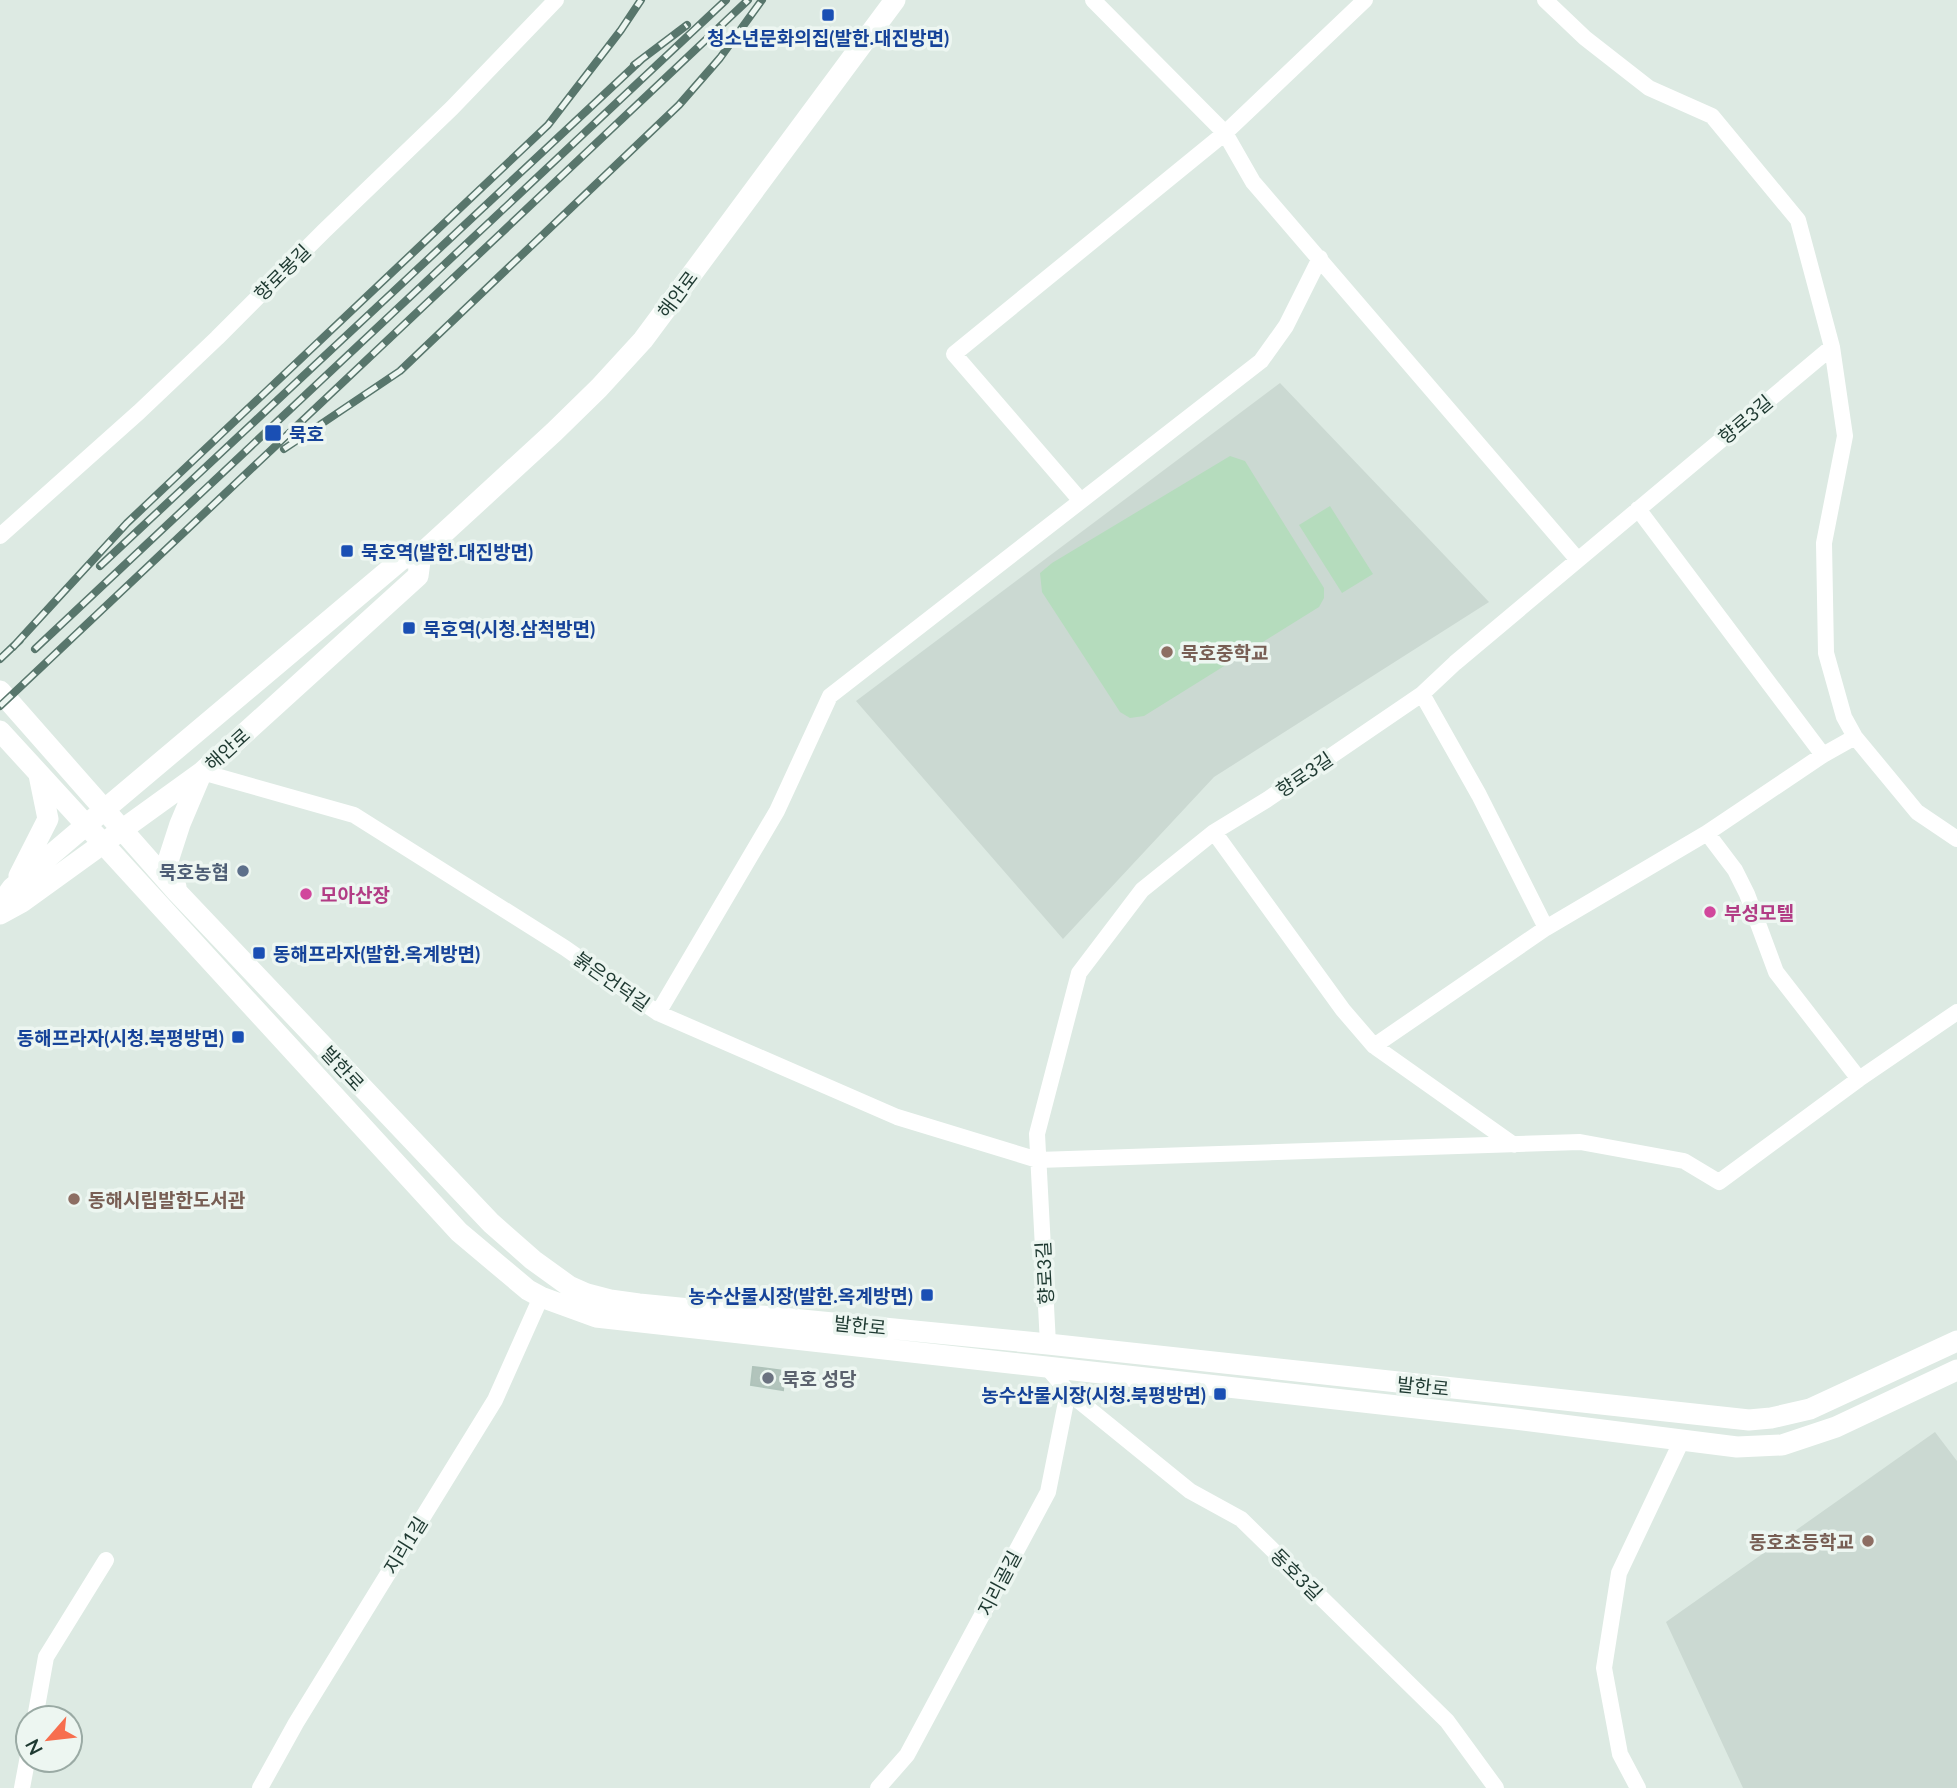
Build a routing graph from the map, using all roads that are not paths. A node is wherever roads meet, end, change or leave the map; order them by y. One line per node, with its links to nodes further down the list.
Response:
1 (556, 0): 11 (street, 향로봉길)
2 (895, 0): 12 (street, 해안로)
3 (1093, 0): 6 (street)
4 (1365, 0): 6 (street)
5 (1545, 0): 8 (street)
6 (1225, 134): 7 (street); 9 (street)
7 (1320, 258): 9 (street); 13 (street)
8 (1832, 347): 10 (street, 향로3길); 17 (street)
9 (1081, 501): 33 (street)
10 (1638, 509): 13 (street, 향로3길); 18 (street)
11 (0, 536)
12 (422, 554): 19 (street, 해안로); 21 (street, 해안로)
13 (1578, 560): 15 (street, 향로3길)
14 (0, 691): 21 (street, 발한로)
15 (1422, 694): 24 (street, 향로3길); 31 (street)
16 (0, 731): 20 (street, 발한로)
17 (1855, 737): 18 (street); 26 (street)
18 (1823, 755): 25 (street)
19 (202, 772): 23 (street, 해안로); 28 (street); 33 (street, 붉은언덕길)
20 (38, 774): 22 (street, 발한로); 29 (street)
21 (104, 810): 22 (street, 해안로); 23 (street, 발한로)
22 (85, 826): 27 (street, 발한로); 29 (street, 해안로)
23 (121, 830): 27 (street, 해안로); 28 (street, 발한로)
24 (1214, 832): 34 (street); 37 (street, 향로3길)
25 (1707, 833): 31 (street); 35 (street)
26 (1957, 839)
27 (102, 844): 30 (street, 해안로); 39 (street, 발한로)
28 (177, 892): 38 (street, 발한로)
29 (6, 896)
30 (0, 914)
31 (1546, 928): 34 (street)
32 (1957, 1012): 35 (street)
33 (658, 1013): 37 (street, 붉은언덕길)
34 (1374, 1046): 36 (street)
35 (1859, 1079): 36 (street, 붉은언덕길)
36 (1514, 1144): 37 (street, 붉은언덕길)
37 (1038, 1160): 41 (street, 향로3길)
38 (553, 1275): 39 (street); 41 (street, 발한로)
39 (541, 1297): 42 (street, 발한로); 49 (street, 지리1길)
40 (1957, 1341): 45 (street, 발한로)
41 (1048, 1344): 42 (street); 45 (street, 발한로)
42 (1047, 1367): 44 (street); 46 (street, 발한로)
43 (1957, 1370): 46 (street, 발한로)
44 (1068, 1392): 50 (street, 지리골길); 51 (street, 동호3길)
45 (1693, 1415): 46 (street)
46 (1682, 1440): 52 (street)
47 (106, 1560): 48 (street)
48 (38, 1704)
49 (260, 1788)
50 (878, 1788)
51 (1496, 1788)
52 (1638, 1788)

